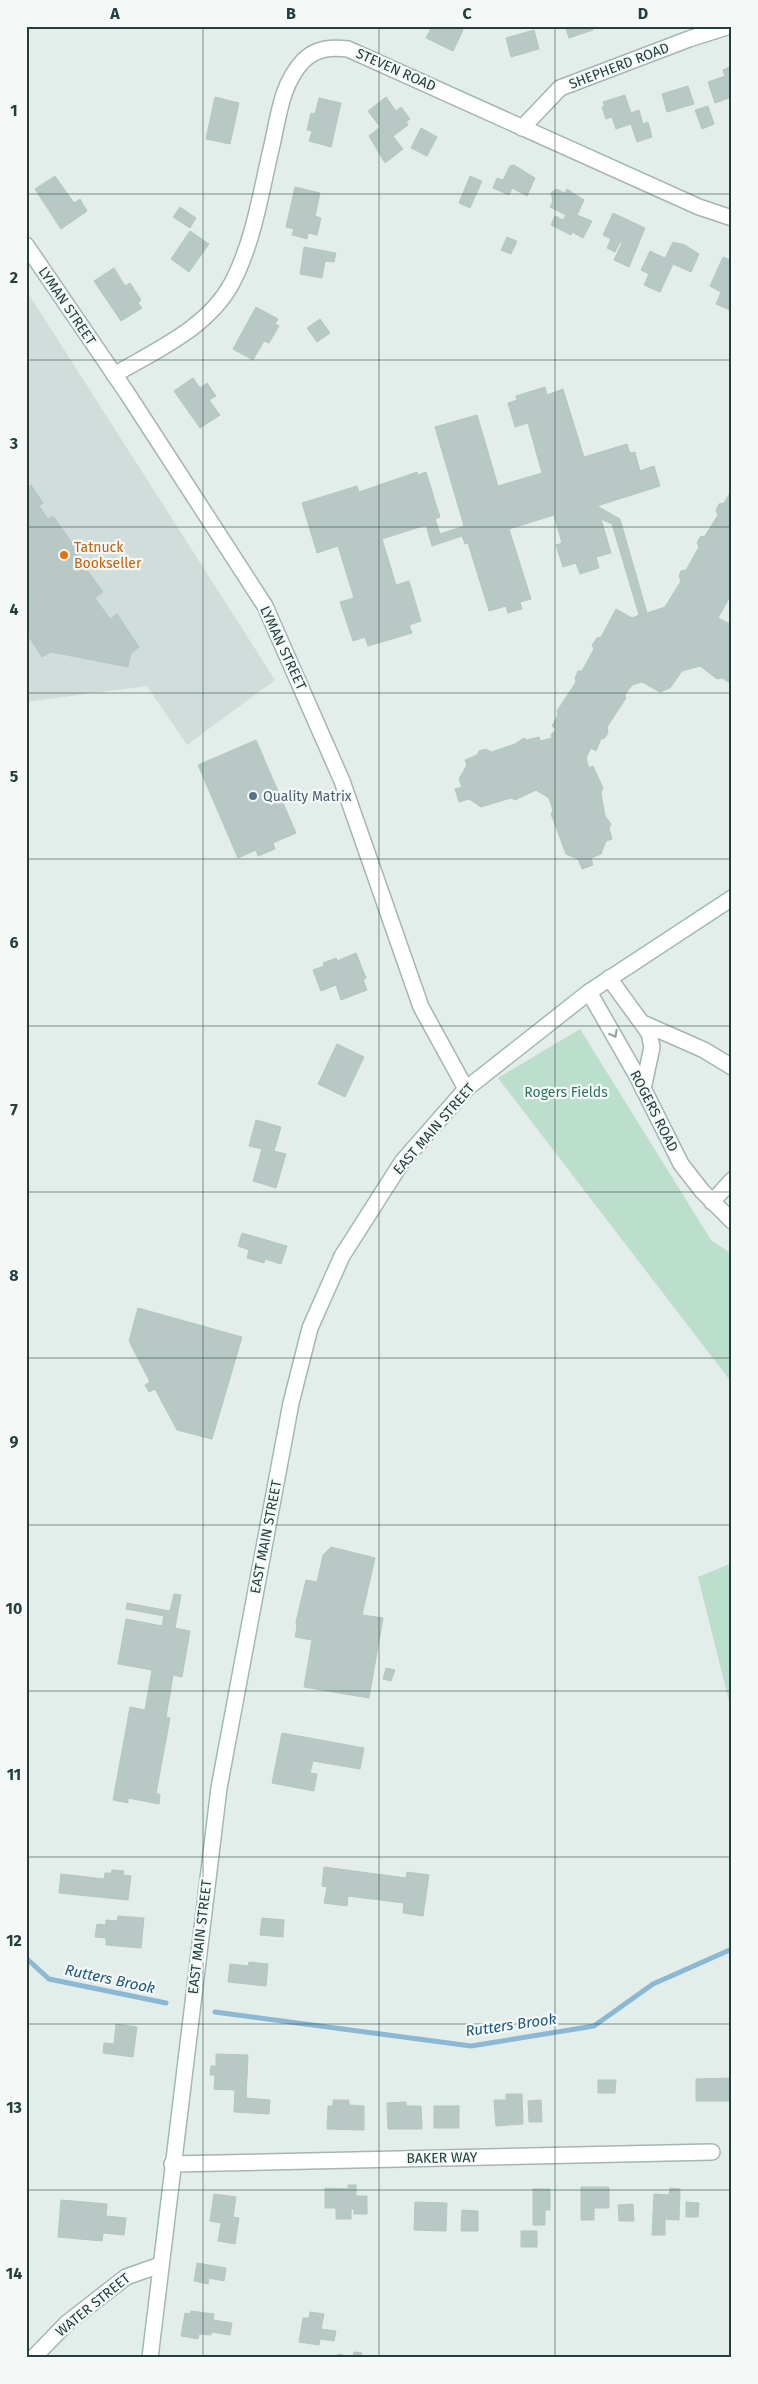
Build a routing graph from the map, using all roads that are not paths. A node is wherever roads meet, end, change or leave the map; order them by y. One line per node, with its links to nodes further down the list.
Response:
1 (730, 26): 2 (street, SHEPHERD ROAD)
2 (522, 128): 3 (street, STEVEN ROAD); 5 (street, STEVEN ROAD)
3 (732, 218)
4 (26, 245): 5 (street, LYMAN STREET)
5 (114, 375): 11 (street, LYMAN STREET)
6 (732, 898): 7 (street, EAST MAIN STREET)
7 (609, 978): 8 (street, EAST MAIN STREET); 9 (street)
8 (589, 992): 11 (street, EAST MAIN STREET); 12 (street, ROGERS ROAD, one-way to 12)
9 (645, 1024): 10 (street); 12 (street)
10 (732, 1067)
11 (466, 1089): 17 (street, EAST MAIN STREET)
12 (643, 1089): 14 (street, ROGERS ROAD)
13 (732, 1180): 14 (street)
14 (712, 1202): 15 (street, ROGERS ROAD)
15 (732, 1222)
16 (712, 2152): 17 (street, BAKER WAY)
17 (172, 2164): 18 (street, EAST MAIN STREET)
18 (160, 2265): 19 (street, WATER STREET); 20 (street, EAST MAIN STREET)
19 (33, 2358)
20 (150, 2358)

